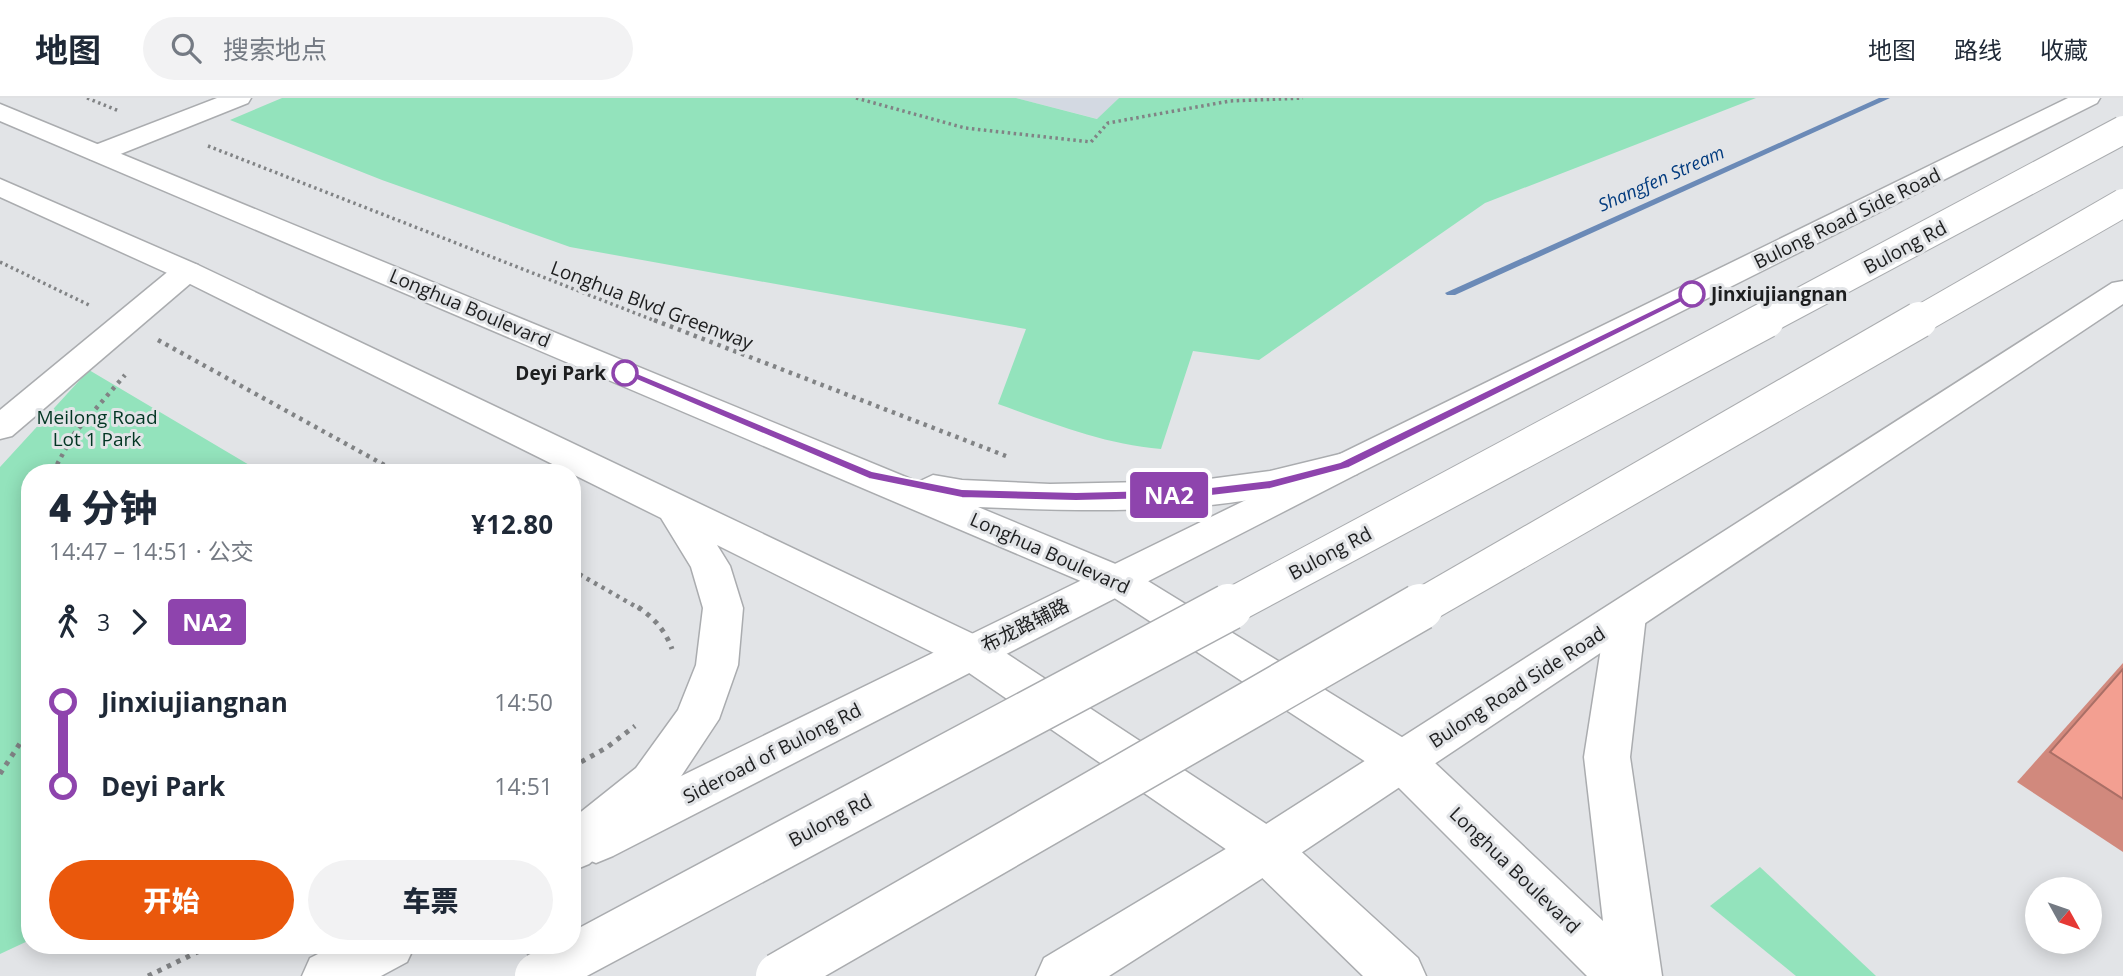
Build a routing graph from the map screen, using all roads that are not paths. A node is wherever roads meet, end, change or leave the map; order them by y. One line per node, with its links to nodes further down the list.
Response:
1 (239, 98): 5 (main road)
2 (2088, 98): 11 (main road, Bulong Road Side Road)
3 (0, 111): 5 (main road, Longhua Boulevard)
4 (2123, 130): 21 (main road, Bulong Rd, bridge)
5 (99, 153): 12 (main road, Longhua Boulevard)
6 (0, 187): 8 (main road)
7 (2123, 203): 26 (main road, bridge)
8 (187, 271): 10 (main road); 13 (main road)
9 (2123, 290): 15 (main road, Bulong Road Side Road)
10 (0, 428)
11 (1344, 465): 12 (main road); 14 (main road, Bulong Road Side Road)
12 (869, 475): 14 (main road, Longhua Boulevard)
13 (675, 509): 16 (main road); 18 (main road)
14 (1116, 580): 16 (main road, 布龙路辅路); 17 (main road, Longhua Boulevard)
15 (1626, 615): 17 (main road, Bulong Road Side Road); 30 (main road)
16 (971, 652): 19 (main road, Sideroad of Bulong Rd); 20 (main road)
17 (1402, 761): 20 (main road); 29 (main road, Longhua Boulevard)
18 (581, 843)
19 (581, 847)
20 (1266, 850): 27 (main road); 28 (main road)
21 (581, 953)
22 (371, 954): 24 (main road)
23 (579, 954): 25 (main road, Bulong Rd, bridge)
24 (328, 976)
25 (538, 976)
26 (779, 976)
27 (1062, 976)
28 (1400, 976)
29 (1624, 976)
30 (1636, 976)

